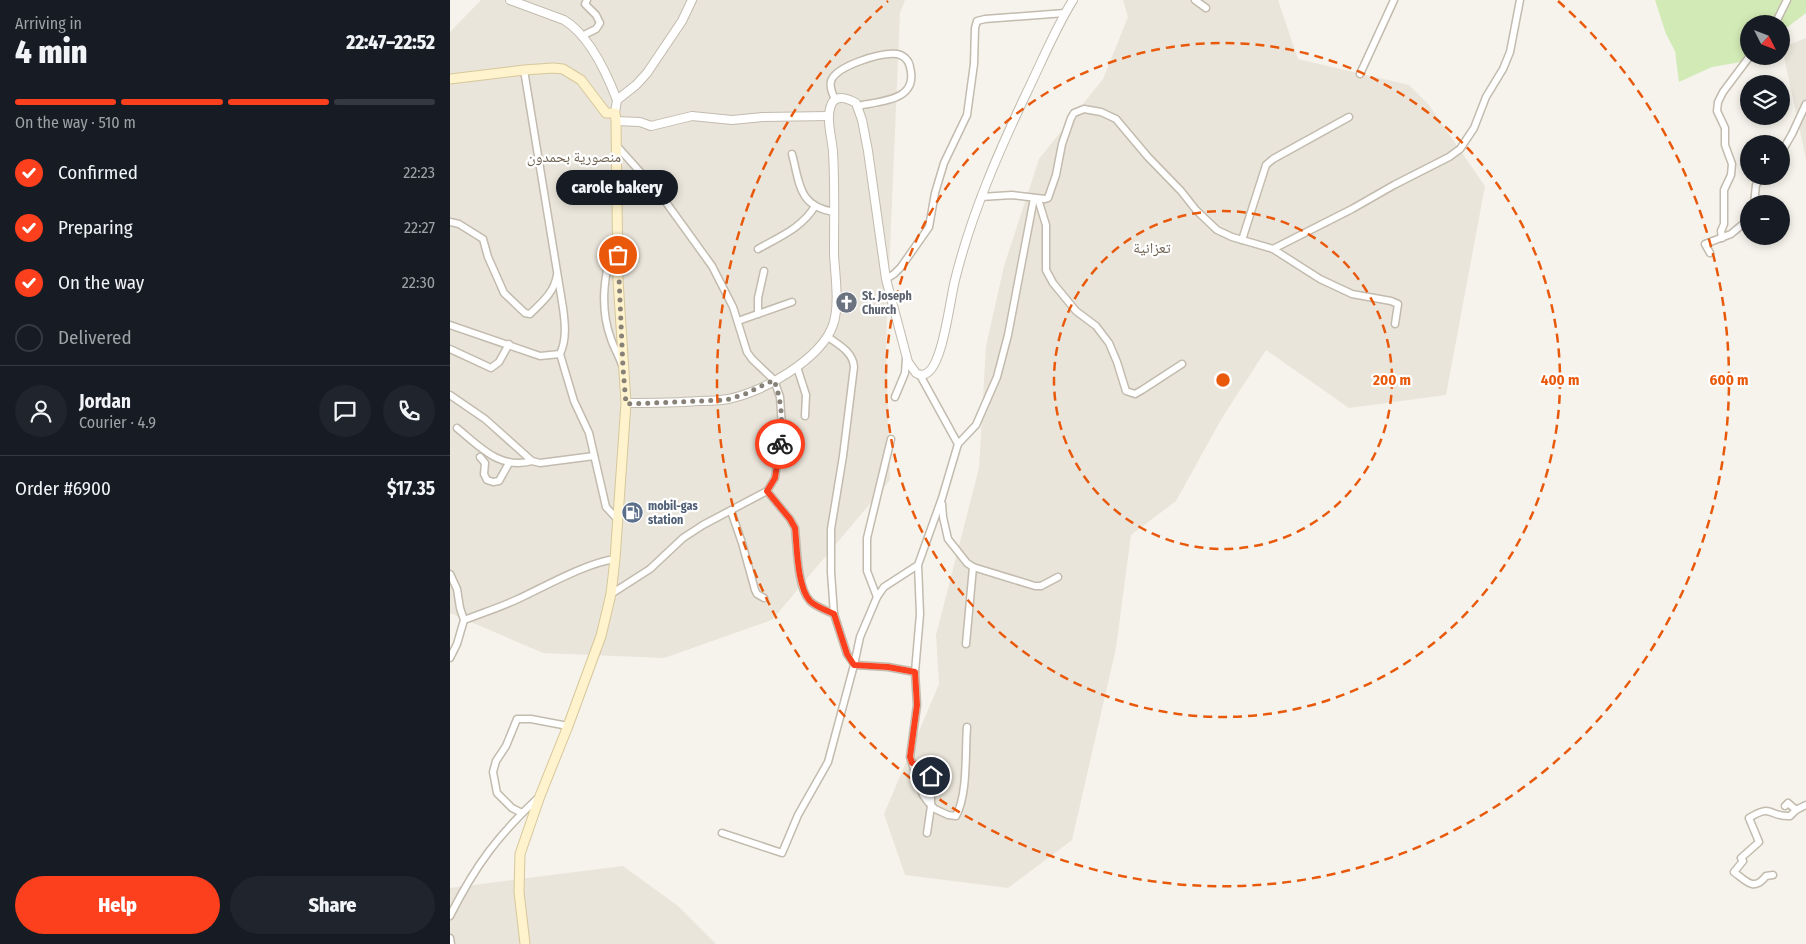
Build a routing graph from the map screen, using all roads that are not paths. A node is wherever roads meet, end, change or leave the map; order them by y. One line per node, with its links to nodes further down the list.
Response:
1 (510, 0): 13 (street)
2 (577, 0): 9 (street)
3 (692, 0): 18 (street)
4 (1073, 0): 11 (street)
5 (1195, 0): 10 (street)
6 (1394, 0): 16 (street)
7 (1520, 0): 38 (street)
8 (1787, 0): 12 (street)
9 (586, 2): 13 (street)
10 (1206, 8)
11 (1065, 13): 28 (street); 42 (street)
12 (1780, 15)
13 (582, 36): 18 (street)
14 (1744, 65): 35 (street)
15 (524, 70): 17 (main road); 23 (main road); 40 (street)
16 (1360, 74)
17 (450, 79)
18 (618, 100): 23 (street)
19 (835, 100): 21 (street); 21 (street); 22 (street)
20 (1806, 104): 25 (street)
21 (857, 106): 42 (street)
22 (829, 116): 23 (street); 31 (street)
23 (615, 117): 26 (main road)
24 (1349, 117): 36 (street)
25 (1790, 137)
26 (616, 144): 34 (main road); 45 (street)
27 (792, 154): 30 (street)
28 (981, 197): 29 (street); 56 (street)
29 (1036, 198): 36 (street); 53 (street); 64 (street)
30 (815, 206): 31 (street); 37 (street)
31 (834, 212): 48 (street)
32 (450, 222): 40 (street)
33 (1740, 227): 35 (street)
34 (618, 236): 55 (main road); 55 (street)
35 (1722, 238): 39 (street)
36 (1242, 240): 38 (street)
37 (758, 248)
38 (1273, 249): 46 (street)
39 (1710, 253)
40 (558, 269): 51 (street)
41 (764, 271): 44 (street)
42 (886, 279): 52 (street)
43 (792, 302): 44 (street)
44 (758, 314): 45 (street)
45 (738, 321): 57 (street)
46 (1395, 324)
47 (450, 325): 49 (street)
48 (828, 336): 54 (street); 81 (street)
49 (508, 344): 50 (street); 51 (street)
50 (450, 349)
51 (560, 354): 65 (street)
52 (906, 355): 56 (street); 59 (street)
53 (1182, 364)
54 (797, 367): 57 (street); 61 (street)
55 (623, 368): 60 (main road)
56 (920, 375): 64 (street)
57 (774, 380): 60 (street); 69 (street)
58 (450, 395): 67 (street)
59 (895, 397)
60 (626, 404): 72 (main road)
61 (805, 416)
62 (457, 428): 68 (street)
63 (891, 438): 79 (street)
64 (958, 444): 70 (street)
65 (594, 456): 67 (street); 72 (street)
66 (480, 457): 68 (street)
67 (532, 461): 68 (street)
68 (510, 463)
69 (767, 491): 71 (street); 81 (street)
70 (942, 498): 74 (street); 75 (street)
71 (731, 511): 78 (street); 80 (street)
72 (618, 520): 73 (main road)
73 (615, 559): 78 (main road); 82 (street)
74 (918, 565): 79 (street); 86 (street)
75 (973, 567): 77 (street); 83 (street)
76 (450, 574): 82 (street)
77 (1058, 577)
78 (611, 594): 87 (main road)
79 (877, 597): 85 (street)
80 (764, 598)
81 (834, 614): 85 (street)
82 (464, 620): 84 (street)
83 (966, 644)
84 (450, 658)
85 (854, 665): 86 (street); 96 (street)
86 (915, 672): 89 (street)
87 (568, 726): 90 (main road); 95 (street)
88 (967, 727): 92 (street)
89 (912, 763): 92 (street); 92 (street)
90 (540, 796): 95 (street); 102 (main road)
91 (1806, 804): 94 (street)
92 (931, 806): 97 (street)
93 (1785, 806): 94 (street)
94 (1796, 810): 98 (street)
95 (522, 813): 99 (street)
96 (722, 833)
97 (927, 833)
98 (1773, 875)
99 (450, 916)
100 (450, 938): 101 (street)
101 (451, 944)
102 (525, 944)

